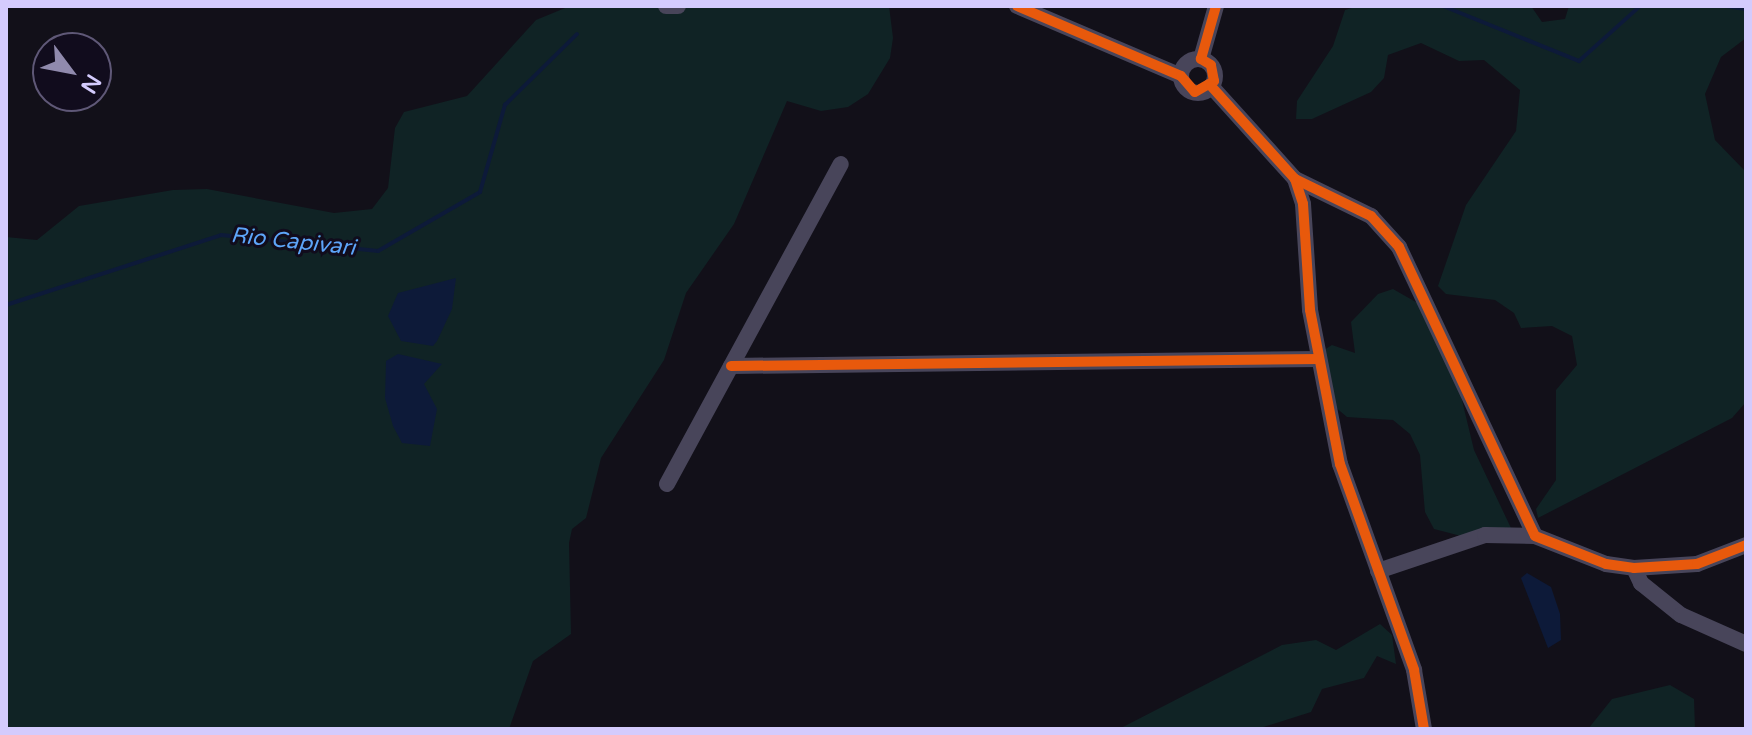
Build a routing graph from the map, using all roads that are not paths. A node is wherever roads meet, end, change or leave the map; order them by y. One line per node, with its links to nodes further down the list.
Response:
1 (666, 6): 2 (street)
2 (678, 6)
3 (1017, 6): 6 (street)
4 (1216, 6): 5 (street)
5 (1201, 59): 6 (street); 7 (street)
6 (1181, 76): 7 (street)
7 (1211, 86): 9 (street)
8 (841, 164): 11 (street)
9 (1295, 179): 10 (street); 13 (street)
10 (1319, 359): 11 (street); 16 (street)
11 (731, 366): 12 (street)
12 (667, 484)
13 (1535, 536): 15 (street); 16 (street)
14 (1746, 545): 15 (street)
15 (1634, 568): 17 (street)
16 (1378, 571): 18 (street)
17 (1746, 644)
18 (1424, 729)

